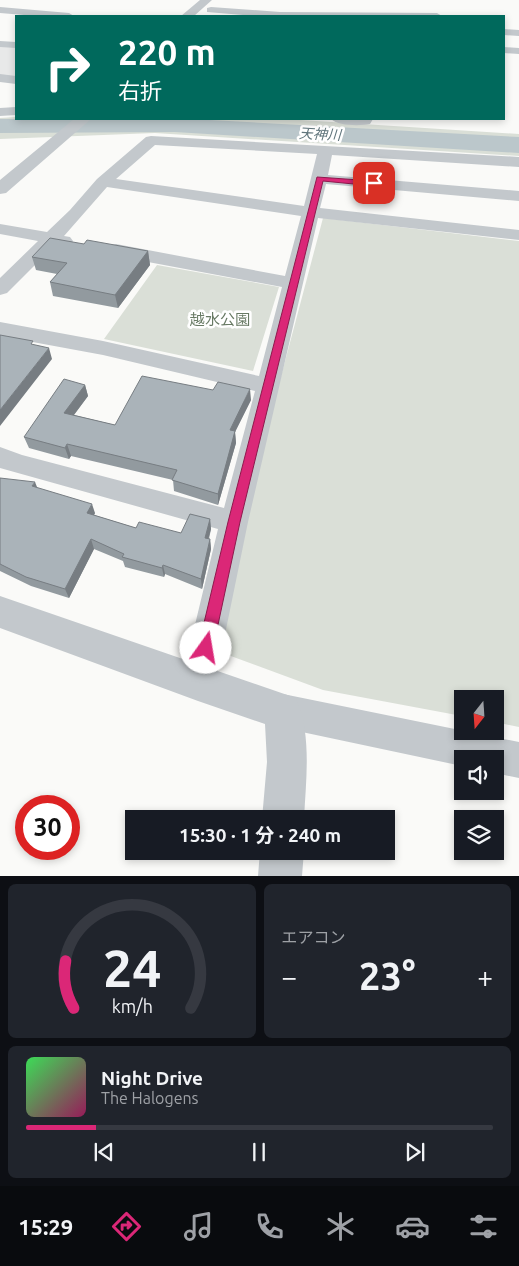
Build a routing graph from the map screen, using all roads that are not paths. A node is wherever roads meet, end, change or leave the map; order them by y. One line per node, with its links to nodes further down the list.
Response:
1 (222, 0): 2 (street)
2 (207, 9): 4 (street); 6 (street)
3 (0, 10): 5 (street)
4 (396, 13): 7 (street)
5 (58, 15)
6 (190, 15)
7 (423, 15)
8 (505, 32): 9 (street)
9 (519, 33)
10 (0, 44): 11 (street)
11 (15, 45)
12 (505, 50): 13 (street)
13 (519, 51)
14 (0, 78): 15 (street)
15 (15, 80)
16 (15, 111): 17 (street)
17 (0, 112)
18 (82, 120): 19 (street)
19 (65, 127): 22 (street); 25 (street)
20 (326, 150): 21 (street); 23 (street); 24 (street)
21 (519, 162)
22 (0, 172)
23 (320, 179): 26 (street); 27 (street)
24 (103, 182): 27 (street); 30 (street)
25 (0, 189)
26 (519, 196)
27 (310, 212): 29 (street); 33 (street)
28 (0, 230): 30 (street)
29 (519, 235)
30 (51, 239): 31 (street); 34 (street)
31 (80, 244)
32 (99, 248): 33 (street)
33 (293, 283): 36 (street)
34 (0, 289)
35 (0, 329): 36 (street)
36 (268, 386): 38 (street)
37 (0, 457): 38 (street)
38 (234, 522): 40 (street)
39 (0, 612): 40 (street)
40 (198, 683): 41 (street)
41 (282, 711): 42 (street); 43 (street)
42 (519, 760)
43 (284, 810)
44 (281, 860): 45 (street)
45 (280, 876)

